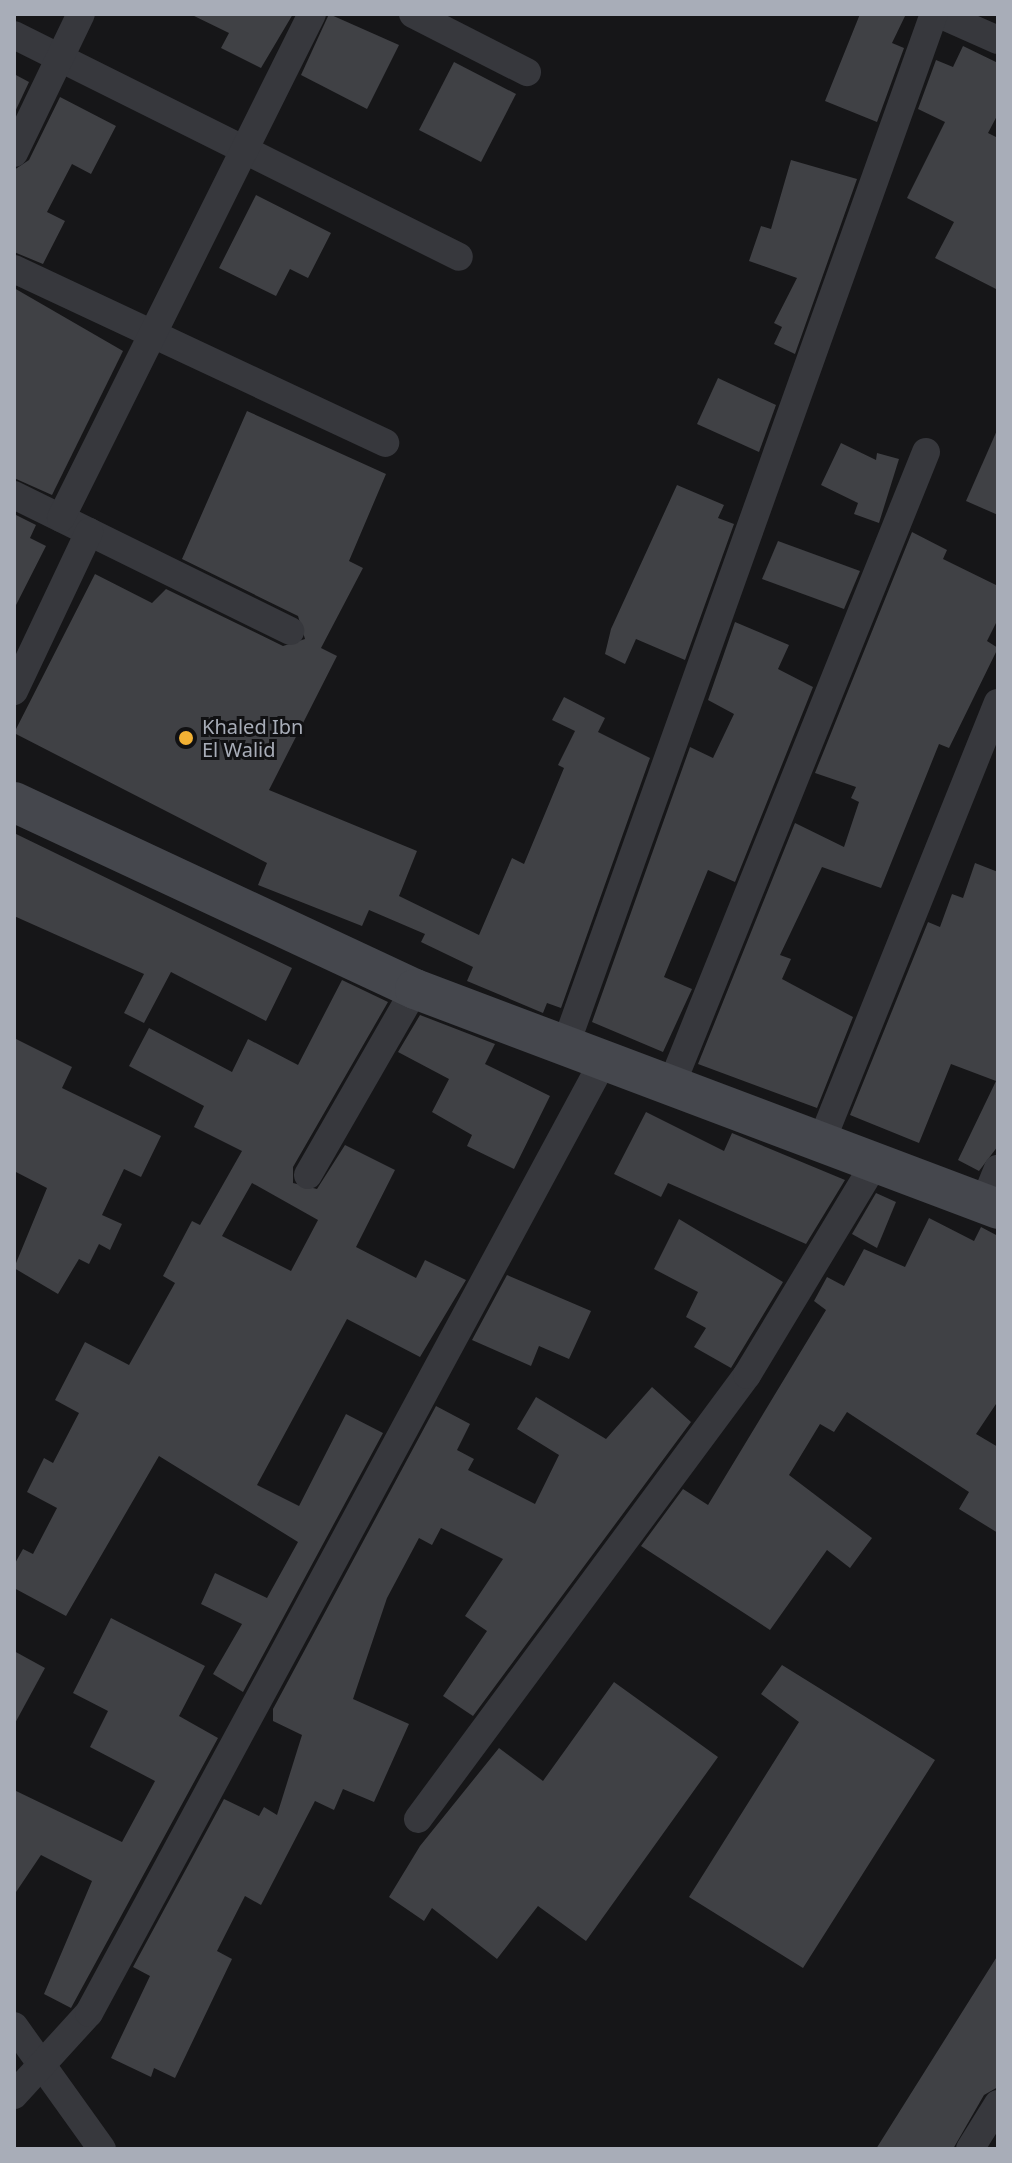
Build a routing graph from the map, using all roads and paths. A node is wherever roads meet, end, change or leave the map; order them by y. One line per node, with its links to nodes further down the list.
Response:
1 (81, 14): 7 (street)
2 (312, 14): 9 (street)
3 (413, 14): 8 (street)
4 (936, 14): 6 (street); 24 (street)
5 (14, 35): 7 (street)
6 (998, 40)
7 (60, 58): 9 (street); 10 (street)
8 (527, 72)
9 (244, 149): 11 (street); 13 (street)
10 (14, 153)
11 (459, 257)
12 (14, 269): 13 (street)
13 (148, 337): 14 (street); 17 (street)
14 (385, 443)
15 (926, 452): 26 (street)
16 (14, 495): 17 (street)
17 (61, 518): 18 (street)
18 (89, 532): 19 (street); 20 (street)
19 (290, 631)
20 (14, 691)
21 (998, 703): 27 (street)
22 (15, 806): 23 (street)
23 (415, 989): 24 (street); 29 (street)
24 (567, 1041): 25 (street)
25 (606, 1056): 26 (street); 33 (street)
26 (673, 1081): 27 (street)
27 (822, 1140): 28 (street)
28 (876, 1161): 30 (street); 31 (street)
29 (308, 1175)
30 (993, 1194)
31 (418, 1819)
32 (14, 2026): 33 (street)
33 (45, 2069): 34 (street); 36 (street)
34 (14, 2095)
35 (998, 2104): 37 (street)
36 (102, 2149)
37 (970, 2149)

